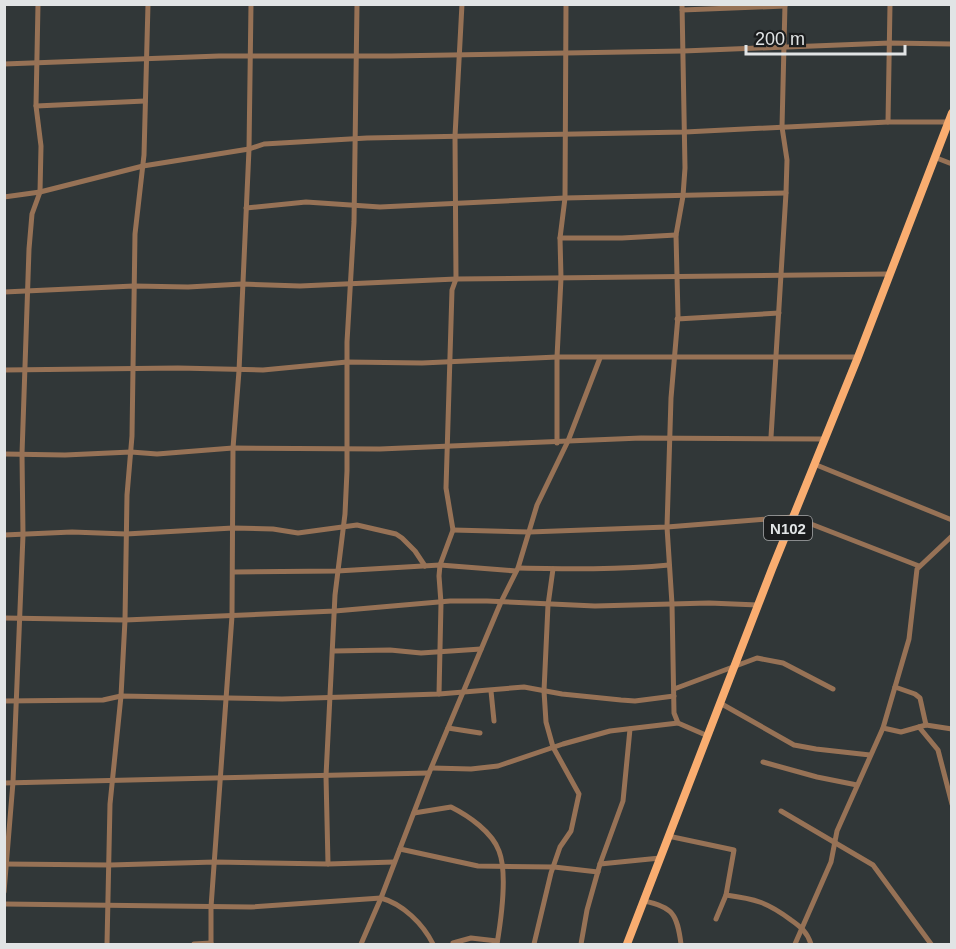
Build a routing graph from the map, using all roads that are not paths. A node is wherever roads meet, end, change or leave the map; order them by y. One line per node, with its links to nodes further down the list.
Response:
1 (38, 4): 19 (street)
2 (148, 4): 18 (street)
3 (251, 4): 17 (street)
4 (357, 4): 16 (street)
5 (462, 4): 15 (street)
6 (566, 4): 14 (street)
7 (890, 4): 10 (street)
8 (785, 5): 9 (street); 12 (street)
9 (682, 7): 13 (street)
10 (890, 43): 11 (street); 12 (street); 24 (street)
11 (951, 44)
12 (783, 47): 13 (street); 26 (street)
13 (683, 51): 14 (street); 28 (street)
14 (565, 52): 15 (street); 27 (street)
15 (458, 54): 16 (street); 29 (street)
16 (356, 55): 17 (street); 30 (street)
17 (249, 56): 18 (street); 31 (street)
18 (146, 60): 19 (street); 21 (street)
19 (36, 62): 20 (street); 22 (street)
20 (4, 64)
21 (145, 101): 22 (street); 34 (street)
22 (36, 106): 35 (street)
23 (951, 112): 25 (main road, N102)
24 (888, 122): 25 (street); 26 (street)
25 (948, 122): 32 (main road, N102)
26 (782, 127): 28 (street); 36 (street)
27 (565, 132): 28 (street); 29 (street); 39 (street)
28 (685, 132): 37 (street)
29 (455, 136): 30 (street); 40 (street)
30 (354, 139): 31 (street); 41 (street)
31 (249, 149): 34 (street); 42 (street)
32 (934, 157): 33 (street); 45 (main road, N102)
33 (951, 164)
34 (143, 165): 35 (street); 52 (street)
35 (40, 192): 38 (street); 53 (street)
36 (786, 193): 37 (street); 47 (street)
37 (683, 196): 39 (street); 43 (street)
38 (4, 197)
39 (565, 198): 40 (street); 44 (street)
40 (456, 204): 41 (street); 49 (street)
41 (354, 206): 42 (street); 50 (street)
42 (246, 208): 51 (street)
43 (676, 235): 44 (street); 46 (street)
44 (560, 238): 48 (street)
45 (889, 274): 47 (street); 59 (main road, N102)
46 (678, 275): 47 (street); 48 (street); 56 (street)
47 (782, 275): 55 (street)
48 (561, 278): 49 (street); 58 (street)
49 (456, 279): 50 (street); 62 (street)
50 (350, 283): 51 (street); 63 (street)
51 (242, 285): 52 (street); 67 (street)
52 (134, 286): 53 (street); 64 (street)
53 (28, 290): 54 (street); 66 (street)
54 (4, 292)
55 (779, 314): 56 (street); 57 (street)
56 (677, 319): 61 (street)
57 (777, 356): 59 (street); 61 (street); 68 (street)
58 (557, 357): 60 (street); 62 (street); 72 (street)
59 (858, 357): 70 (main road, N102)
60 (600, 358): 61 (street); 71 (street)
61 (674, 358): 69 (street)
62 (451, 361): 63 (street); 73 (street)
63 (347, 362): 67 (street); 75 (street)
64 (133, 368): 66 (street); 67 (street); 76 (street)
65 (4, 370): 66 (street)
66 (25, 370): 78 (street)
67 (239, 371): 74 (street)
68 (771, 437): 69 (street); 70 (street)
69 (670, 438): 71 (street); 83 (street)
70 (824, 439): 79 (main road, N102)
71 (568, 441): 72 (street); 86 (street)
72 (557, 443): 73 (street)
73 (447, 445): 75 (street); 85 (street)
74 (233, 448): 75 (street); 76 (street); 84 (street)
75 (347, 449): 82 (street)
76 (131, 452): 78 (street); 87 (street)
77 (4, 454): 78 (street)
78 (22, 454): 89 (street)
79 (814, 464): 80 (main road, N102); 81 (street)
80 (793, 517): 83 (street); 94 (street); 103 (main road, N102)
81 (951, 520)
82 (343, 526): 84 (street); 93 (street); 98 (street)
83 (667, 527): 86 (street); 92 (street)
84 (233, 528): 87 (street); 97 (street)
85 (453, 530): 86 (street); 91 (street)
86 (529, 532): 96 (street)
87 (126, 534): 89 (street); 108 (street)
88 (4, 535): 89 (street)
89 (23, 535): 106 (street)
90 (951, 536): 94 (street)
91 (440, 565): 93 (street); 96 (street); 100 (street)
92 (669, 565): 95 (street); 101 (street)
93 (425, 566): 98 (street)
94 (919, 566): 113 (street)
95 (553, 568): 96 (street); 102 (street)
96 (517, 569): 99 (street)
97 (234, 572): 98 (street); 105 (street)
98 (337, 572): 104 (street)
99 (501, 602): 100 (street); 102 (street); 109 (street)
100 (441, 603): 104 (street); 111 (street)
101 (672, 604): 102 (street); 103 (street); 114 (street)
102 (548, 605): 116 (street)
103 (758, 605): 112 (main road, N102)
104 (335, 610): 105 (street); 110 (street)
105 (232, 616): 108 (street); 123 (street)
106 (19, 617): 107 (street); 108 (street); 125 (street)
107 (4, 618)
108 (125, 620): 120 (street)
109 (481, 649): 111 (street); 117 (street)
110 (333, 651): 111 (street); 121 (street)
111 (440, 652): 119 (street)
112 (734, 668): 114 (street); 115 (street); 126 (main road, N102)
113 (895, 687): 129 (street); 132 (street)
114 (674, 689): 122 (street)
115 (833, 689)
116 (544, 691): 118 (street); 122 (street); 137 (street)
117 (463, 692): 118 (street); 119 (street); 131 (street)
118 (490, 692): 127 (street)
119 (438, 694): 121 (street)
120 (121, 696): 123 (street); 125 (street); 142 (street)
121 (330, 696): 123 (street); 141 (street)
122 (674, 696): 128 (street)
123 (225, 699): 143 (street)
124 (4, 701): 125 (street)
125 (15, 701): 144 (street)
126 (720, 702): 136 (main road, N102); 138 (street)
127 (494, 721)
128 (678, 723): 133 (street); 136 (street)
129 (926, 725): 130 (street); 134 (street)
130 (919, 727): 132 (street); 147 (street)
131 (448, 728): 135 (street); 140 (street)
132 (883, 728): 138 (street)
133 (630, 729): 137 (street); 158 (street)
134 (951, 729)
135 (480, 733)
136 (708, 736): 150 (main road, N102)
137 (553, 747): 140 (street); 161 (street)
138 (870, 755): 146 (street)
139 (764, 762): 146 (street)
140 (430, 771): 141 (street); 149 (street)
141 (326, 776): 143 (street); 157 (street)
142 (111, 779): 143 (street); 144 (street); 159 (street)
143 (221, 780): 154 (street)
144 (13, 782): 145 (street); 156 (street)
145 (4, 783)
146 (857, 785): 151 (street)
147 (951, 804)
148 (781, 811): 151 (street)
149 (414, 813): 152 (street); 160 (street)
150 (668, 836): 153 (main road, N102); 164 (street)
151 (834, 841): 171 (street); 185 (street)
152 (400, 849): 155 (street); 160 (street)
153 (660, 858): 158 (street); 166 (main road, N102)
154 (216, 862): 157 (street); 159 (street); 169 (street)
155 (394, 862): 157 (street); 165 (street)
156 (5, 864): 159 (street); 163 (street)
157 (327, 864)
158 (600, 864): 162 (street)
159 (110, 865): 168 (street)
160 (503, 866): 161 (street); 173 (street)
161 (554, 867): 162 (street); 179 (street)
162 (598, 872): 180 (street)
163 (4, 892)
164 (726, 895): 170 (street); 171 (street)
165 (381, 898): 169 (street); 177 (street); 178 (street)
166 (644, 901): 181 (main road, N102); 182 (street)
167 (4, 904): 168 (street)
168 (109, 905): 169 (street); 175 (street)
169 (211, 907): 174 (street)
170 (716, 919)
171 (801, 928): 183 (street); 184 (street)
172 (453, 943): 173 (street)
173 (497, 943)
174 (211, 944): 176 (street)
175 (107, 945)
176 (194, 945)
177 (361, 945)
178 (433, 945)
179 (534, 945)
180 (581, 945)
181 (627, 945)
182 (681, 945)
183 (795, 945)
184 (811, 945)
185 (932, 945)

